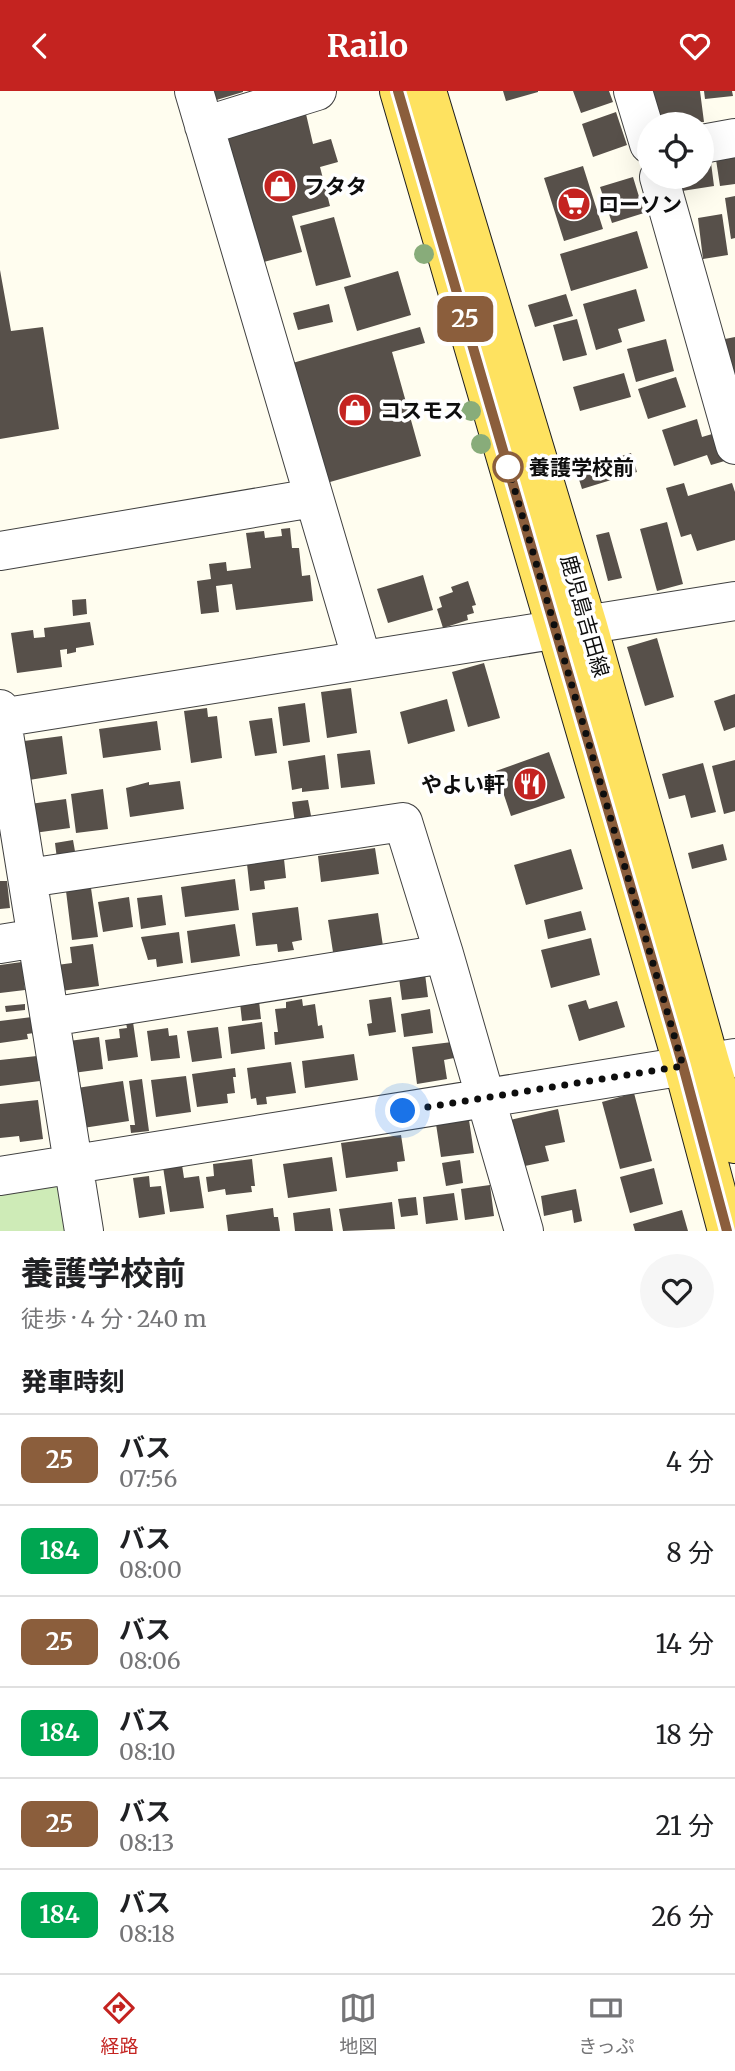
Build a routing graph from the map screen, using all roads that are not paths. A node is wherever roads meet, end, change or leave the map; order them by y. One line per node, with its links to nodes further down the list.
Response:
1 (317, 91): 5 (street)
2 (398, 91): 14 (main road, 鹿児島吉田線)
3 (427, 91): 14 (main road, 鹿児島吉田線)
4 (633, 91): 6 (street)
5 (199, 108): 11 (street)
6 (639, 112)
7 (735, 138): 8 (street)
8 (714, 141)
9 (663, 189): 10 (street)
10 (733, 428)
11 (313, 498): 12 (street); 15 (street)
12 (0, 551)
13 (735, 601): 14 (street)
14 (572, 628): 15 (street); 22 (main road, 鹿児島吉田線)
15 (362, 660): 16 (street)
16 (1, 715): 17 (street)
17 (28, 878): 18 (street); 20 (street)
18 (37, 937): 19 (street); 21 (street)
19 (0, 944)
20 (444, 954): 21 (street); 23 (street)
21 (50, 1017): 25 (street)
22 (709, 1062): 23 (street); 24 (main road, 鹿児島吉田線); 29 (main road, 鹿児島吉田線)
23 (485, 1097): 25 (street); 28 (street)
24 (735, 1144)
25 (74, 1165): 26 (street); 27 (street)
26 (0, 1176)
27 (84, 1231)
28 (524, 1231)
29 (727, 1231)

